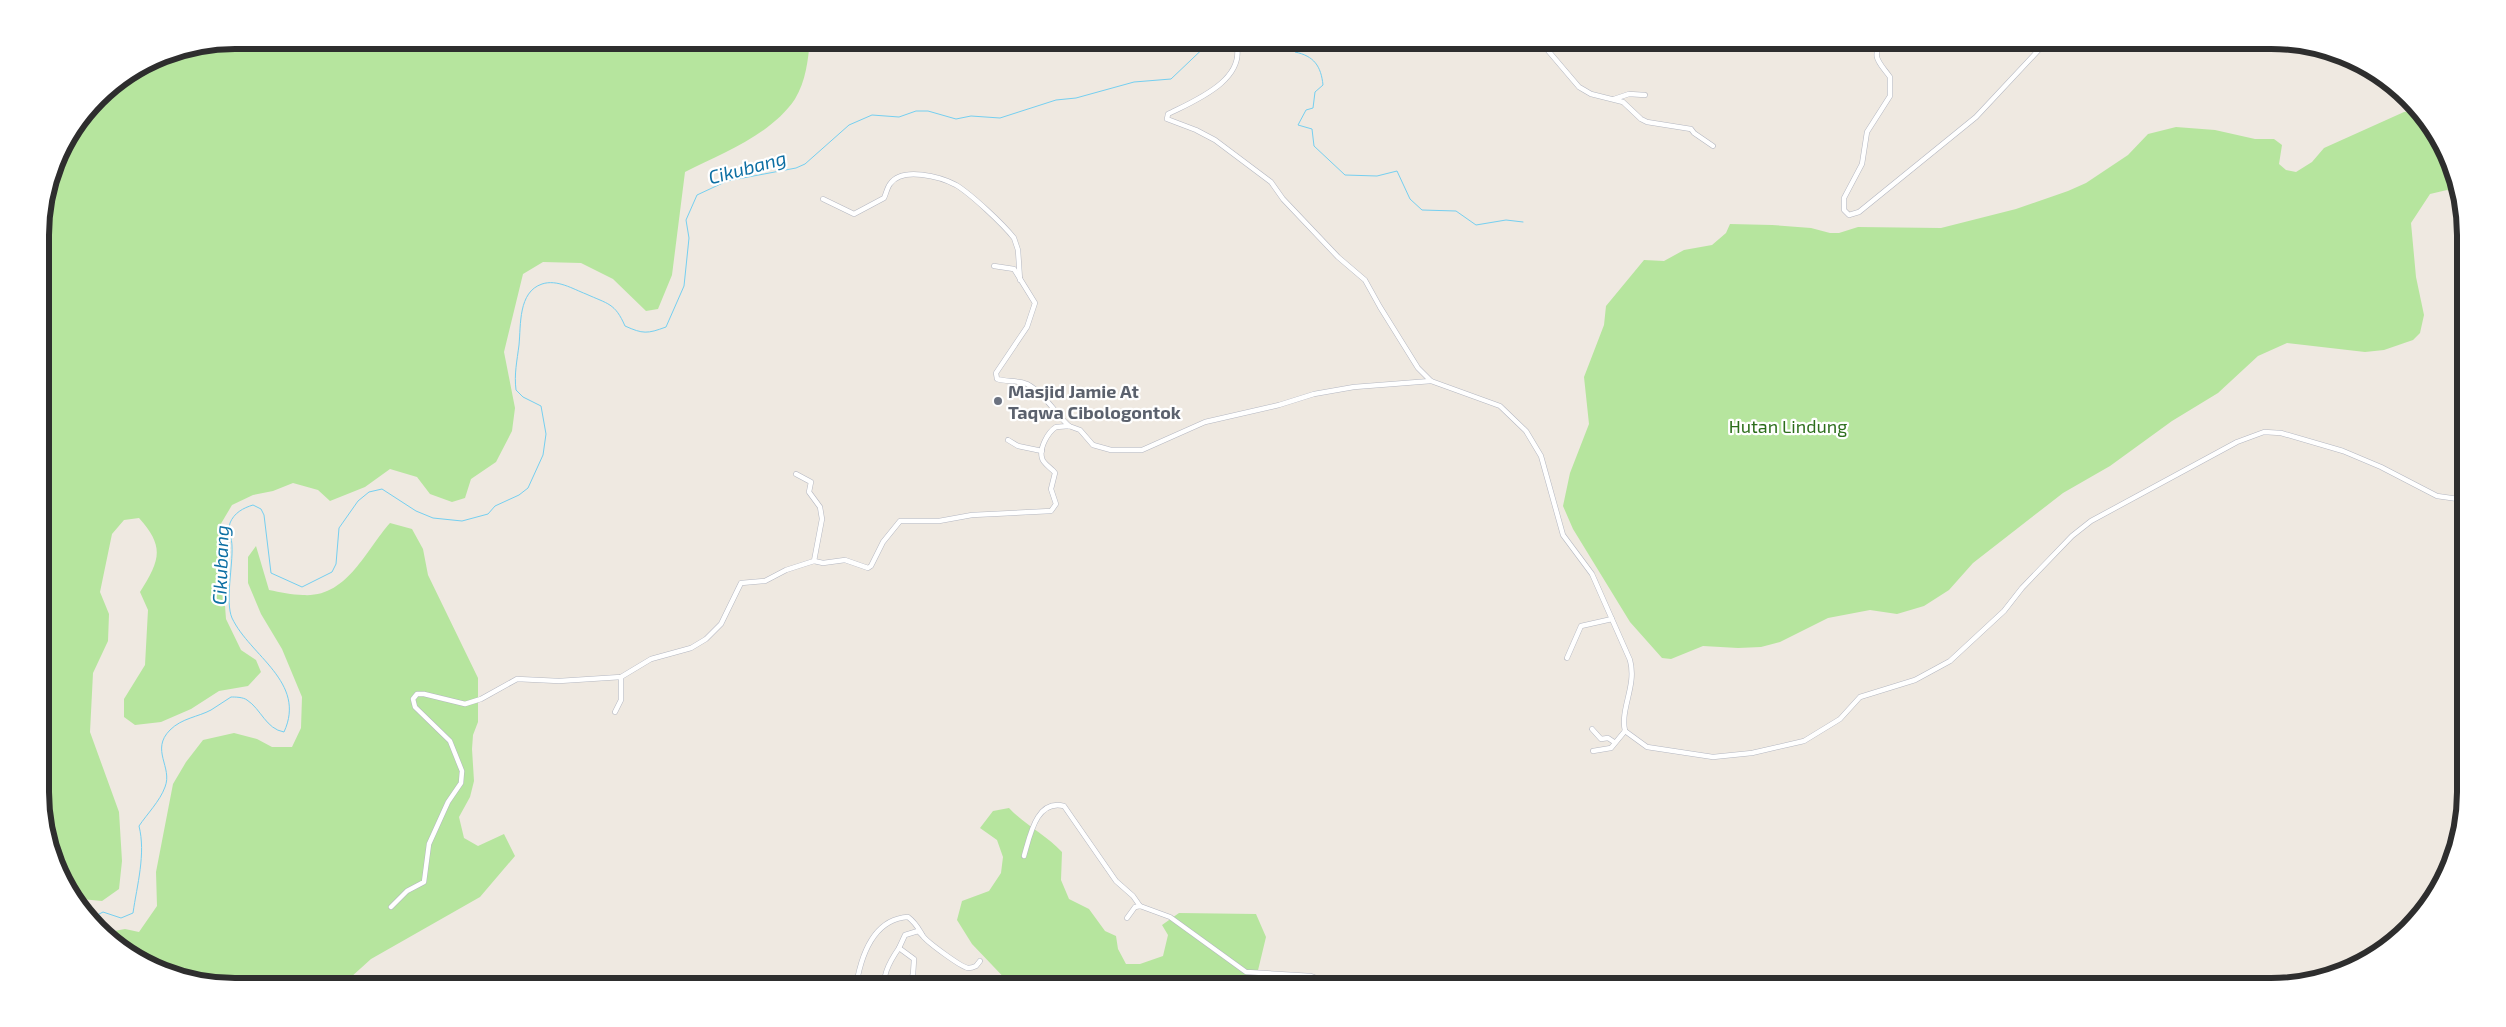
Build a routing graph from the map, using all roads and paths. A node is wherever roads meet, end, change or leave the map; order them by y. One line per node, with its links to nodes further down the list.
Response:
1 (1236, 49): 11 (street)
2 (1547, 49): 6 (street)
3 (1879, 49): 4 (street)
4 (2039, 49)
5 (1645, 95): 6 (street)
6 (1612, 100): 7 (street)
7 (1713, 146)
8 (823, 199): 10 (street)
9 (994, 266): 10 (street)
10 (1020, 280): 12 (street)
11 (1431, 381): 12 (street); 18 (street)
12 (1068, 426): 14 (street)
13 (1008, 440): 14 (street)
14 (1042, 451): 17 (street)
15 (796, 474): 17 (street)
16 (2457, 499): 23 (street)
17 (814, 561): 20 (street)
18 (1612, 619): 19 (street); 23 (street)
19 (1567, 658)
20 (621, 677): 21 (street); 28 (street)
21 (615, 712)
22 (1592, 729): 24 (street)
23 (1625, 731): 24 (street)
24 (1614, 742): 25 (street)
25 (1593, 751)
26 (1024, 856): 27 (street)
27 (1140, 906): 29 (street); 36 (street)
28 (390, 907)
29 (1127, 918)
30 (922, 936): 31 (street); 32 (street); 33 (street)
31 (899, 948): 34 (street); 35 (street)
32 (980, 961)
33 (857, 978)
34 (885, 978)
35 (911, 978)
36 (1316, 978)

